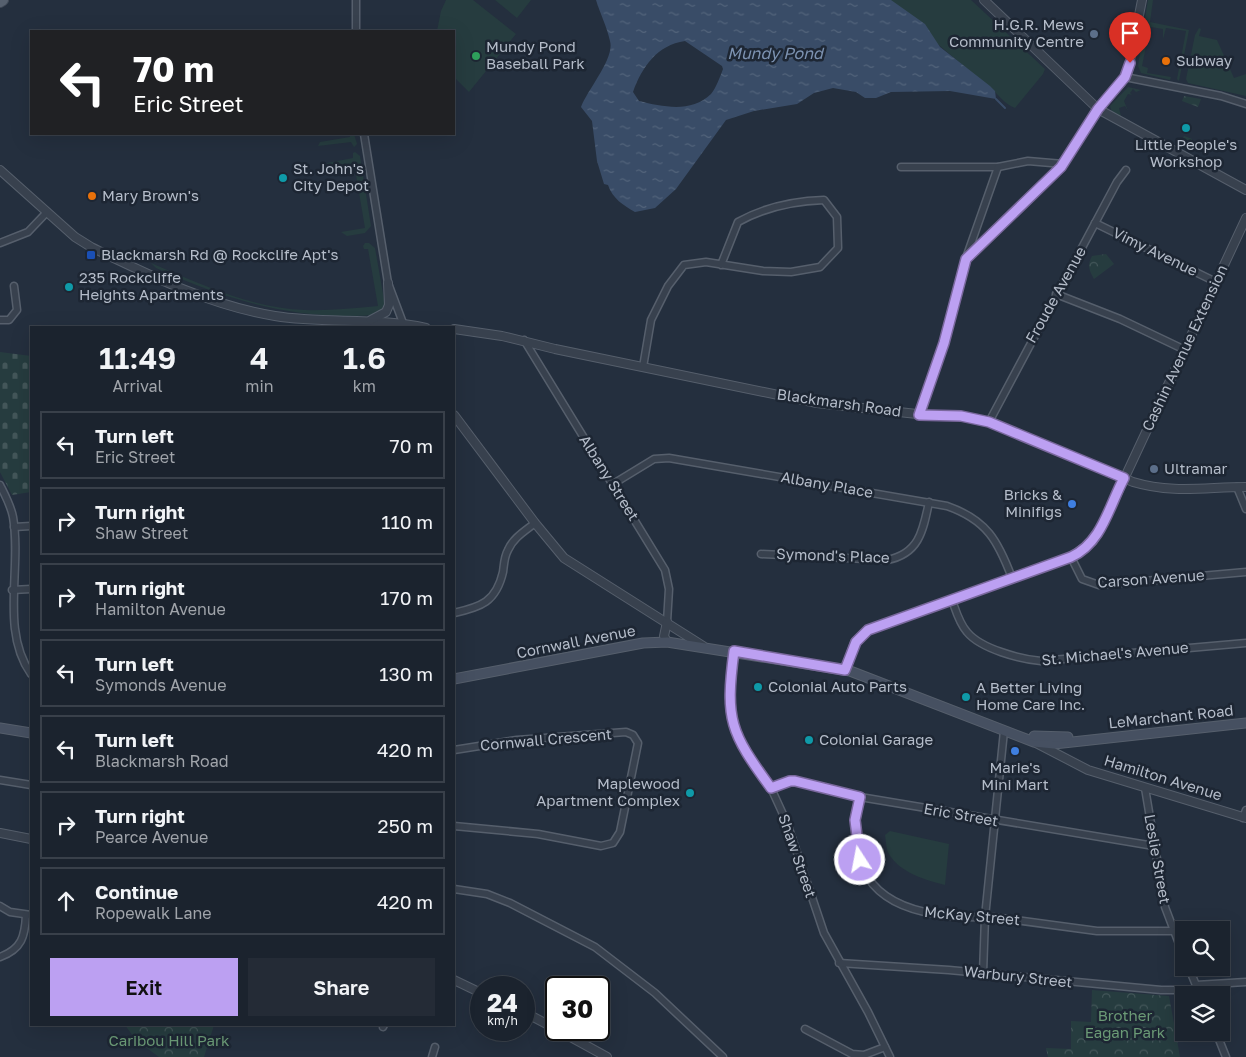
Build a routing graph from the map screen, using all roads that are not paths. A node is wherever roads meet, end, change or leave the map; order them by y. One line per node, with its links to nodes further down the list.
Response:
1 (3, 0): 5 (main road)
2 (356, 0): 6 (street)
3 (984, 0): 9 (street)
4 (1142, 0): 7 (street)
5 (0, 2)
6 (356, 30)
7 (1125, 77): 8 (street); 9 (street)
8 (1246, 104)
9 (1098, 109): 11 (street); 16 (street)
10 (364, 135): 24 (street)
11 (1063, 164): 13 (street); 21 (street)
12 (901, 167): 13 (street)
13 (998, 167): 21 (street)
14 (0, 170): 17 (street)
15 (1126, 170): 19 (street, Froude Avenue)
16 (1246, 190)
17 (47, 212): 20 (street); 28 (street)
18 (1246, 218): 23 (street, Cashin Avenue Extension)
19 (1095, 223): 23 (street, Vimy Avenue); 26 (street, Froude Avenue)
20 (0, 243)
21 (966, 259): 35 (street)
22 (722, 265): 22 (street); 34 (street)
23 (1216, 282): 33 (street, Cashin Avenue Extension)
24 (388, 283): 28 (street); 29 (street)
25 (14, 286): 27 (street)
26 (1056, 294): 33 (street); 37 (street, Froude Avenue)
27 (0, 320)
28 (360, 322): 29 (street); 30 (street)
29 (404, 325)
30 (367, 326)
31 (455, 329): 32 (street, Blackmarsh Road)
32 (524, 340): 34 (street, Blackmarsh Road); 39 (street, Albany Street)
33 (1183, 349): 38 (street, Cashin Avenue Extension)
34 (643, 367): 35 (street, Blackmarsh Road)
35 (919, 415): 37 (street, Blackmarsh Road)
36 (455, 416): 45 (street)
37 (989, 422): 38 (street, Blackmarsh Road)
38 (1124, 478): 41 (street, Blackmarsh Road); 49 (street, Cashin Avenue Extension)
39 (613, 484): 43 (street, Albany Place); 56 (street, Albany Street)
40 (0, 485): 47 (street)
41 (1237, 487): 42 (street, Blackmarsh Road); 44 (street)
42 (1246, 487)
43 (929, 502): 48 (street, Symond's Place); 51 (street, Albany Place)
44 (1246, 509)
45 (535, 523): 55 (street); 56 (street)
46 (30, 526): 47 (street)
47 (14, 527): 53 (street)
48 (760, 554)
49 (1071, 557): 50 (street, Carson Avenue); 51 (street, Cashin Avenue Extension)
50 (1246, 572)
51 (1012, 578): 54 (street, Cashin Avenue Extension)
52 (30, 589): 53 (street)
53 (12, 590): 62 (street)
54 (952, 600): 58 (street, St. Michael's Avenue); 61 (street, Cashin Avenue Extension)
55 (455, 613)
56 (667, 622): 57 (street, Albany Street); 59 (street)
57 (667, 642): 59 (main road, Cornwall Avenue); 63 (main road, Cornwall Avenue)
58 (1246, 643)
59 (703, 646): 60 (main road, Hamilton Avenue)
60 (734, 651): 61 (main road, Hamilton Avenue); 78 (street, Shaw Street)
61 (845, 670): 67 (main road, Hamilton Avenue)
62 (30, 672)
63 (455, 679)
64 (1246, 723): 69 (main road, LeMarchant Road)
65 (0, 728): 66 (main road)
66 (30, 733)
67 (1008, 733): 68 (main road, Hamilton Avenue); 70 (main road, Hamilton Avenue); 82 (street)
68 (1047, 737): 69 (main road, LeMarchant Road); 72 (street, Hamilton Avenue)
69 (1100, 739): 71 (main road, LeMarchant Road)
70 (1034, 742): 72 (main road, LeMarchant Road); 75 (street, Hamilton Avenue)
71 (1069, 742): 72 (main road, LeMarchant Road); 74 (street)
72 (1054, 744): 74 (street, Hamilton Avenue)
73 (455, 750): 83 (street, Cornwall Crescent)
74 (1065, 755): 75 (street, Hamilton Avenue)
75 (1072, 762): 79 (street, Hamilton Avenue)
76 (0, 780): 77 (street)
77 (30, 785)
78 (771, 788): 80 (street, Eric Street); 94 (street, Shaw Street)
79 (1145, 788): 81 (street, Hamilton Avenue); 86 (street, Leslie Street)
80 (860, 797): 82 (street, Eric Street); 90 (street, McKay Street)
81 (1245, 815)
82 (994, 821): 86 (street, Eric Street); 90 (street)
83 (455, 826)
84 (0, 833): 85 (street)
85 (30, 839)
86 (1154, 846): 91 (street, Leslie Street)
87 (455, 888): 108 (street)
88 (0, 906): 89 (street)
89 (29, 915): 93 (street)
90 (985, 917): 91 (street, McKay Street); 95 (street)
91 (1172, 930): 92 (street, Leslie Street)
92 (1175, 937)
93 (0, 957)
94 (839, 963): 95 (street, Warbury Street); 105 (street, Shaw Street)
95 (983, 973): 100 (street, Warbury Street)
96 (455, 980): 99 (street)
97 (1246, 982): 98 (street, Warbury Street)
98 (1222, 986)
99 (470, 988)
100 (1175, 990)
101 (805, 1029): 105 (street)
102 (578, 1041): 107 (street)
103 (1220, 1041): 110 (street)
104 (435, 1047): 106 (street)
105 (885, 1047): 109 (street, Shaw Street)
106 (432, 1057)
107 (607, 1057)
108 (723, 1057)
109 (890, 1057)
110 (1226, 1057)

